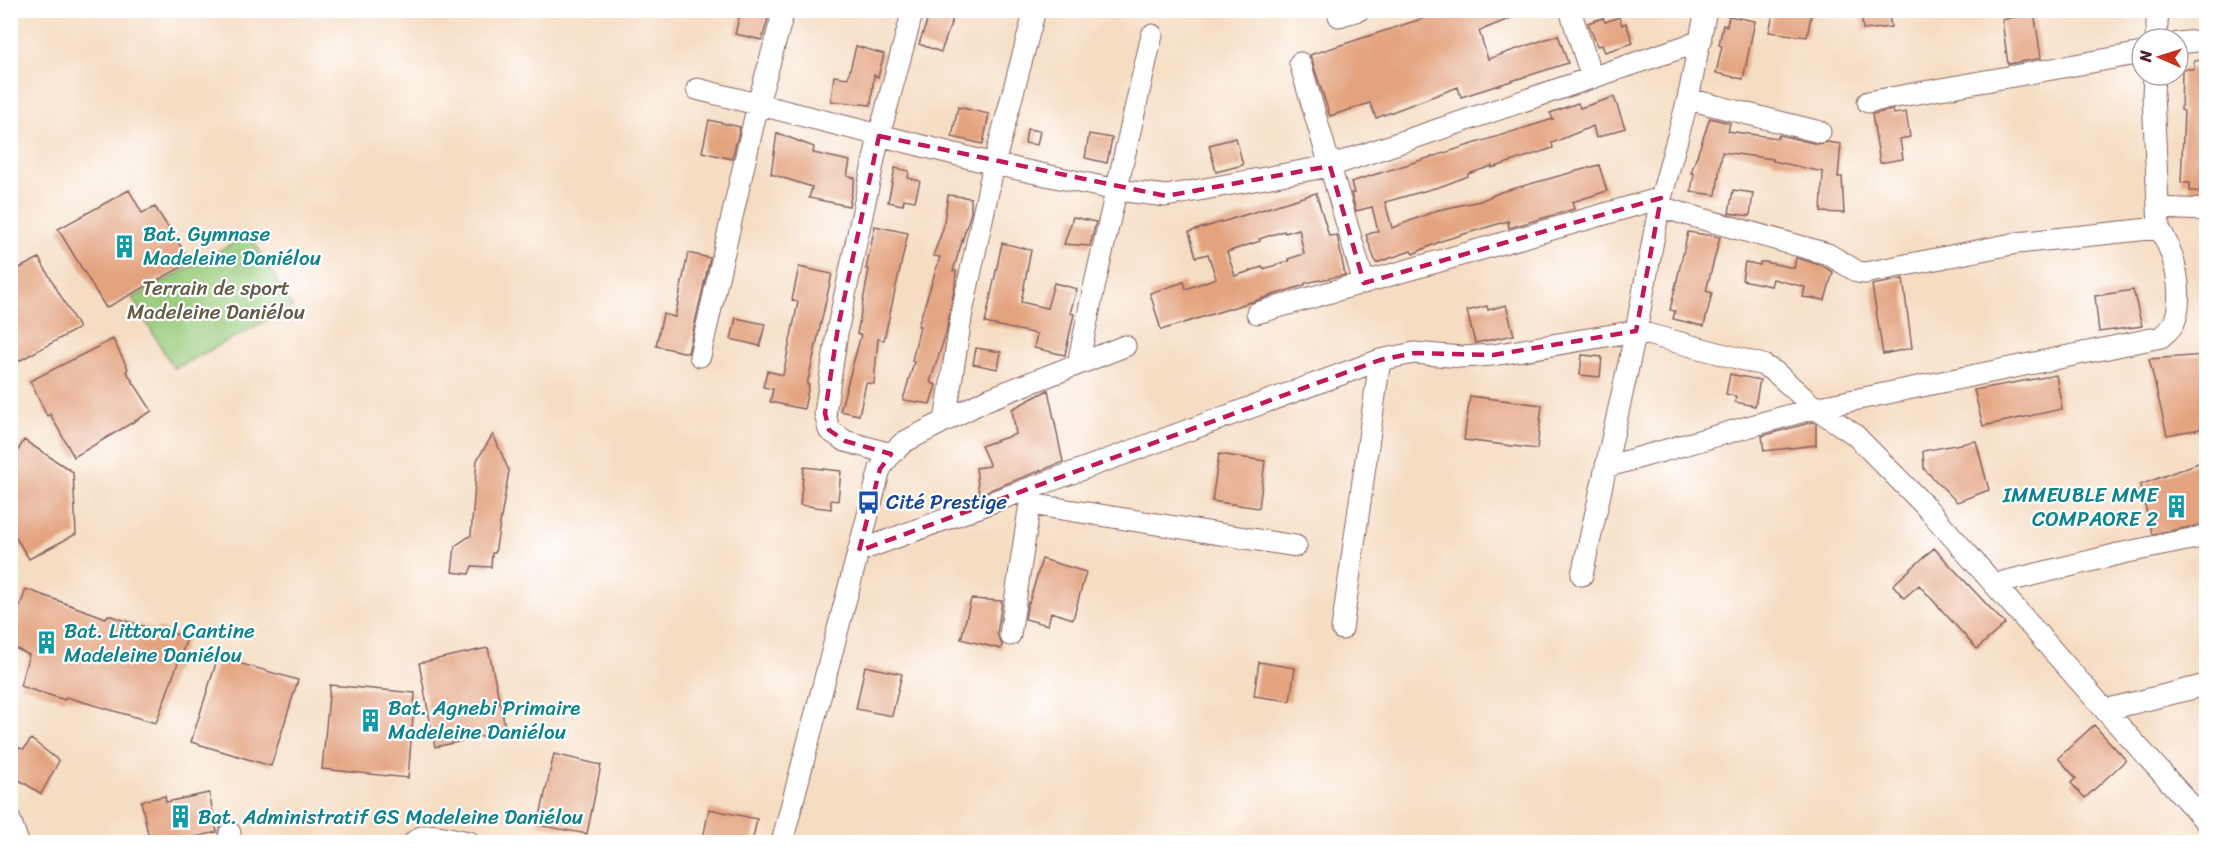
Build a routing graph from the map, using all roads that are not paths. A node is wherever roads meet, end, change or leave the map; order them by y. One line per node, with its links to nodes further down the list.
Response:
1 (784, 10): 19 (street)
2 (913, 10): 21 (street)
3 (1035, 10): 22 (street)
4 (1570, 10): 14 (street)
5 (1706, 10): 10 (street)
6 (2158, 10): 7 (street)
7 (2157, 27)
8 (1152, 35): 24 (street)
9 (2206, 40): 11 (street)
10 (1701, 41): 14 (street); 17 (street)
11 (2190, 42)
12 (2130, 54): 18 (street)
13 (1300, 63): 23 (street)
14 (1592, 78): 23 (street)
15 (2153, 87): 27 (street)
16 (697, 89): 19 (street)
17 (1688, 99): 20 (street); 25 (street)
18 (1868, 102)
19 (758, 104): 21 (street); 32 (street)
20 (1820, 132)
21 (879, 136): 22 (street); 37 (street)
22 (994, 164): 24 (street); 36 (street)
23 (1330, 166): 24 (street); 28 (street)
24 (1117, 190): 34 (street)
25 (1661, 202): 27 (street); 28 (street); 30 (street)
26 (2206, 210): 27 (street)
27 (2159, 218): 35 (street)
28 (1364, 283): 29 (street)
29 (1257, 314)
30 (1636, 331): 33 (street); 35 (street); 38 (street)
31 (1125, 346): 34 (street)
32 (700, 356)
33 (1380, 360): 39 (street); 45 (street)
34 (1078, 364): 36 (street)
35 (1815, 408): 38 (street); 44 (street)
36 (945, 421): 37 (street)
37 (891, 454): 42 (street)
38 (1606, 466): 43 (street)
39 (1031, 496): 41 (street); 42 (street); 46 (street)
40 (2206, 536): 44 (street)
41 (1296, 546)
42 (860, 551): 54 (street)
43 (1582, 575)
44 (1995, 584): 48 (street)
45 (1342, 629)
46 (1010, 635)
47 (2206, 685): 48 (street)
48 (2105, 710): 50 (street)
49 (10, 820): 51 (street)
50 (2206, 822)
51 (18, 843)
52 (414, 843): 53 (street)
53 (469, 843)
54 (782, 843)

